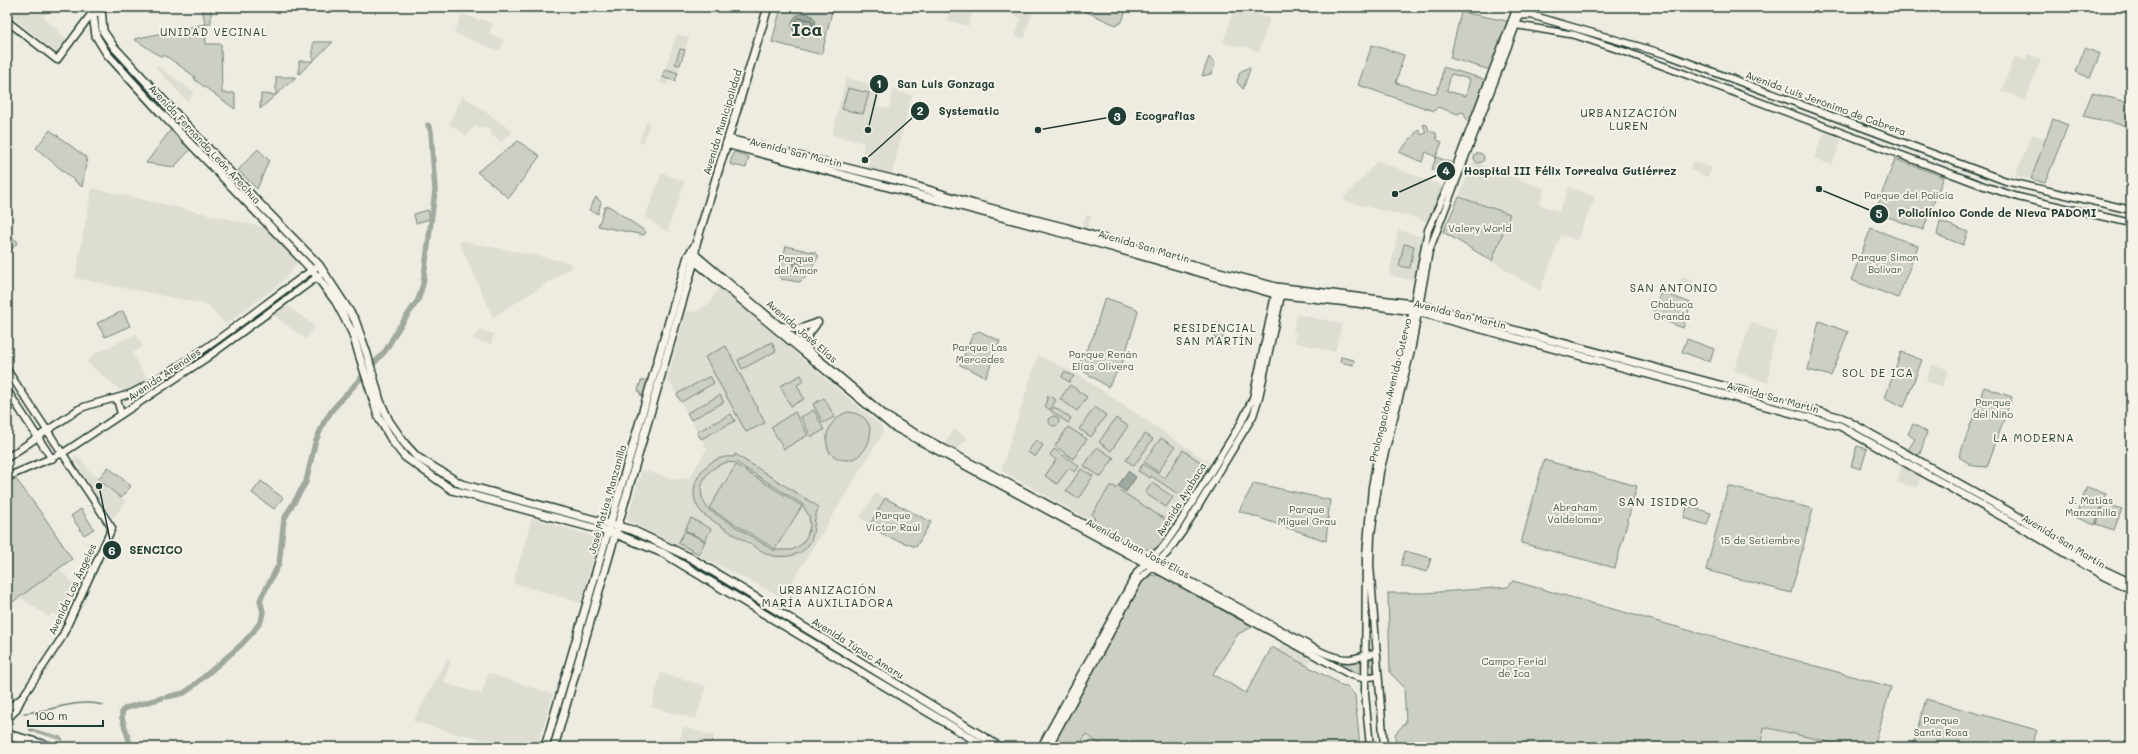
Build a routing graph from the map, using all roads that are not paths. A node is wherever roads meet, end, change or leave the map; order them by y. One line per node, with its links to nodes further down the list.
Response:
1 (768, 7): 13 (main road, Avenida Municipalidad)
2 (1517, 7): 7 (street, Prolongación Avenida Cutervo)
3 (1524, 7): 6 (street); 7 (street, Prolongación Avenida Cutervo)
4 (92, 10): 5 (street); 11 (main road, Avenida Fernando León Arechua); 12 (street)
5 (101, 10): 9 (main road, Avenida Fernando León Arechua)
6 (1531, 15): 7 (street, Avenida Luis Jerónimo de Cabrera); 14 (street, Avenida Luis Jerónimo de Cabrera)
7 (1517, 16): 10 (street, Prolongación Avenida Cutervo); 22 (street, Prolongación Avenida Cutervo)
8 (7, 21): 12 (street)
9 (103, 25): 11 (street); 17 (main road, Avenida Fernando León Arechua)
10 (1516, 25): 15 (street, Avenida Luis Jerónimo de Cabrera); 22 (street, Prolongación Avenida Cutervo)
11 (93, 26): 12 (street); 18 (main road, Avenida Fernando León Arechua)
12 (80, 31)
13 (727, 142): 16 (main road, Avenida Municipalidad); 21 (main road, Avenida San Martín)
14 (2131, 210)
15 (2131, 223)
16 (693, 258): 23 (street, Avenida José Elías); 24 (street, Avenida José Elías); 36 (main road, José Matías Manzanilla); 37 (main road, José Matías Manzanilla)
17 (319, 265): 18 (street, Avenida Arenales); 19 (main road, Avenida Fernando León Arechua)
18 (312, 270): 20 (main road, Avenida Fernando León Arechua); 27 (street, Avenida Arenales)
19 (324, 272): 20 (street, Avenida Arenales); 36 (main road)
20 (317, 276): 28 (street, Avenida Arenales); 38 (main road)
21 (1279, 291): 22 (main road, Avenida San Martín); 40 (street, Avenida Ayabaca); 42 (street, Avenida Ayabaca)
22 (1417, 308): 49 (main road, Avenida San Martín); 50 (main road, Avenida San Martín); 51 (street, Prolongación Avenida Cutervo); 52 (street, Prolongación Avenida Cutervo)
23 (778, 324): 24 (street, Avenida José Elías); 24 (street)
24 (800, 346): 29 (street, Avenida José Elías)
25 (7, 370): 30 (street)
26 (7, 390): 31 (street)
27 (117, 399): 28 (street); 30 (street, Avenida Arenales)
28 (121, 414): 32 (street, Avenida Arenales)
29 (893, 424): 41 (street, Avenida Juan José Elías)
30 (47, 429): 31 (street, Avenida Arenales); 32 (street)
31 (37, 436): 33 (street, Avenida Arenales); 34 (street)
32 (63, 453): 34 (street, Avenida Arenales); 55 (street, Avenida Los Ángeles)
33 (7, 458)
34 (52, 459): 35 (street, Avenida Arenales)
35 (7, 477)
36 (610, 524): 37 (main road); 38 (main road, José Matías Manzanilla)
37 (618, 526): 39 (main road, José Matías Manzanilla); 63 (main road, Avenida Túpac Amaru)
38 (608, 532): 39 (main road); 60 (main road, José Matías Manzanilla)
39 (616, 534): 61 (main road, José Matías Manzanilla); 62 (main road, Avenida Túpac Amaru)
40 (1163, 547): 41 (street); 43 (street, Avenida Ayabaca)
41 (1132, 553): 43 (street, Avenida Juan José Elías); 45 (street)
42 (1167, 553): 44 (street, Avenida Ayabaca); 46 (street)
43 (1148, 561): 44 (street, Avenida Juan José Elías); 45 (street, Avenida Ayabaca)
44 (1154, 565): 46 (street, Avenida Juan José Elías); 47 (street, Avenida Juan José Elías); 48 (street, Avenida Ayabaca)
45 (1138, 571): 64 (street, Avenida Ayabaca)
46 (1172, 571): 52 (street, Avenida Juan José Elías)
47 (1164, 574): 48 (street); 54 (street, Avenida Juan José Elías)
48 (1139, 580): 65 (street, Avenida Ayabaca)
49 (2131, 583)
50 (2131, 589)
51 (1376, 653): 52 (street, Avenida Juan José Elías); 53 (street, Prolongación Avenida Cutervo)
52 (1364, 654): 54 (street, Prolongación Avenida Cutervo)
53 (1377, 676): 54 (street, Avenida Juan José Elías); 67 (street, Prolongación Avenida Cutervo)
54 (1365, 678): 66 (street, Prolongación Avenida Cutervo)
55 (22, 698): 56 (street, Avenida Los Ángeles); 57 (street, Avenida Los Ángeles)
56 (7, 709)
57 (7, 720)
58 (7, 735): 59 (highway)
59 (50, 747)
60 (545, 747)
61 (554, 747)
62 (986, 747)
63 (1000, 747)
64 (1041, 747)
65 (1048, 747)
66 (1370, 747)
67 (1384, 747)

